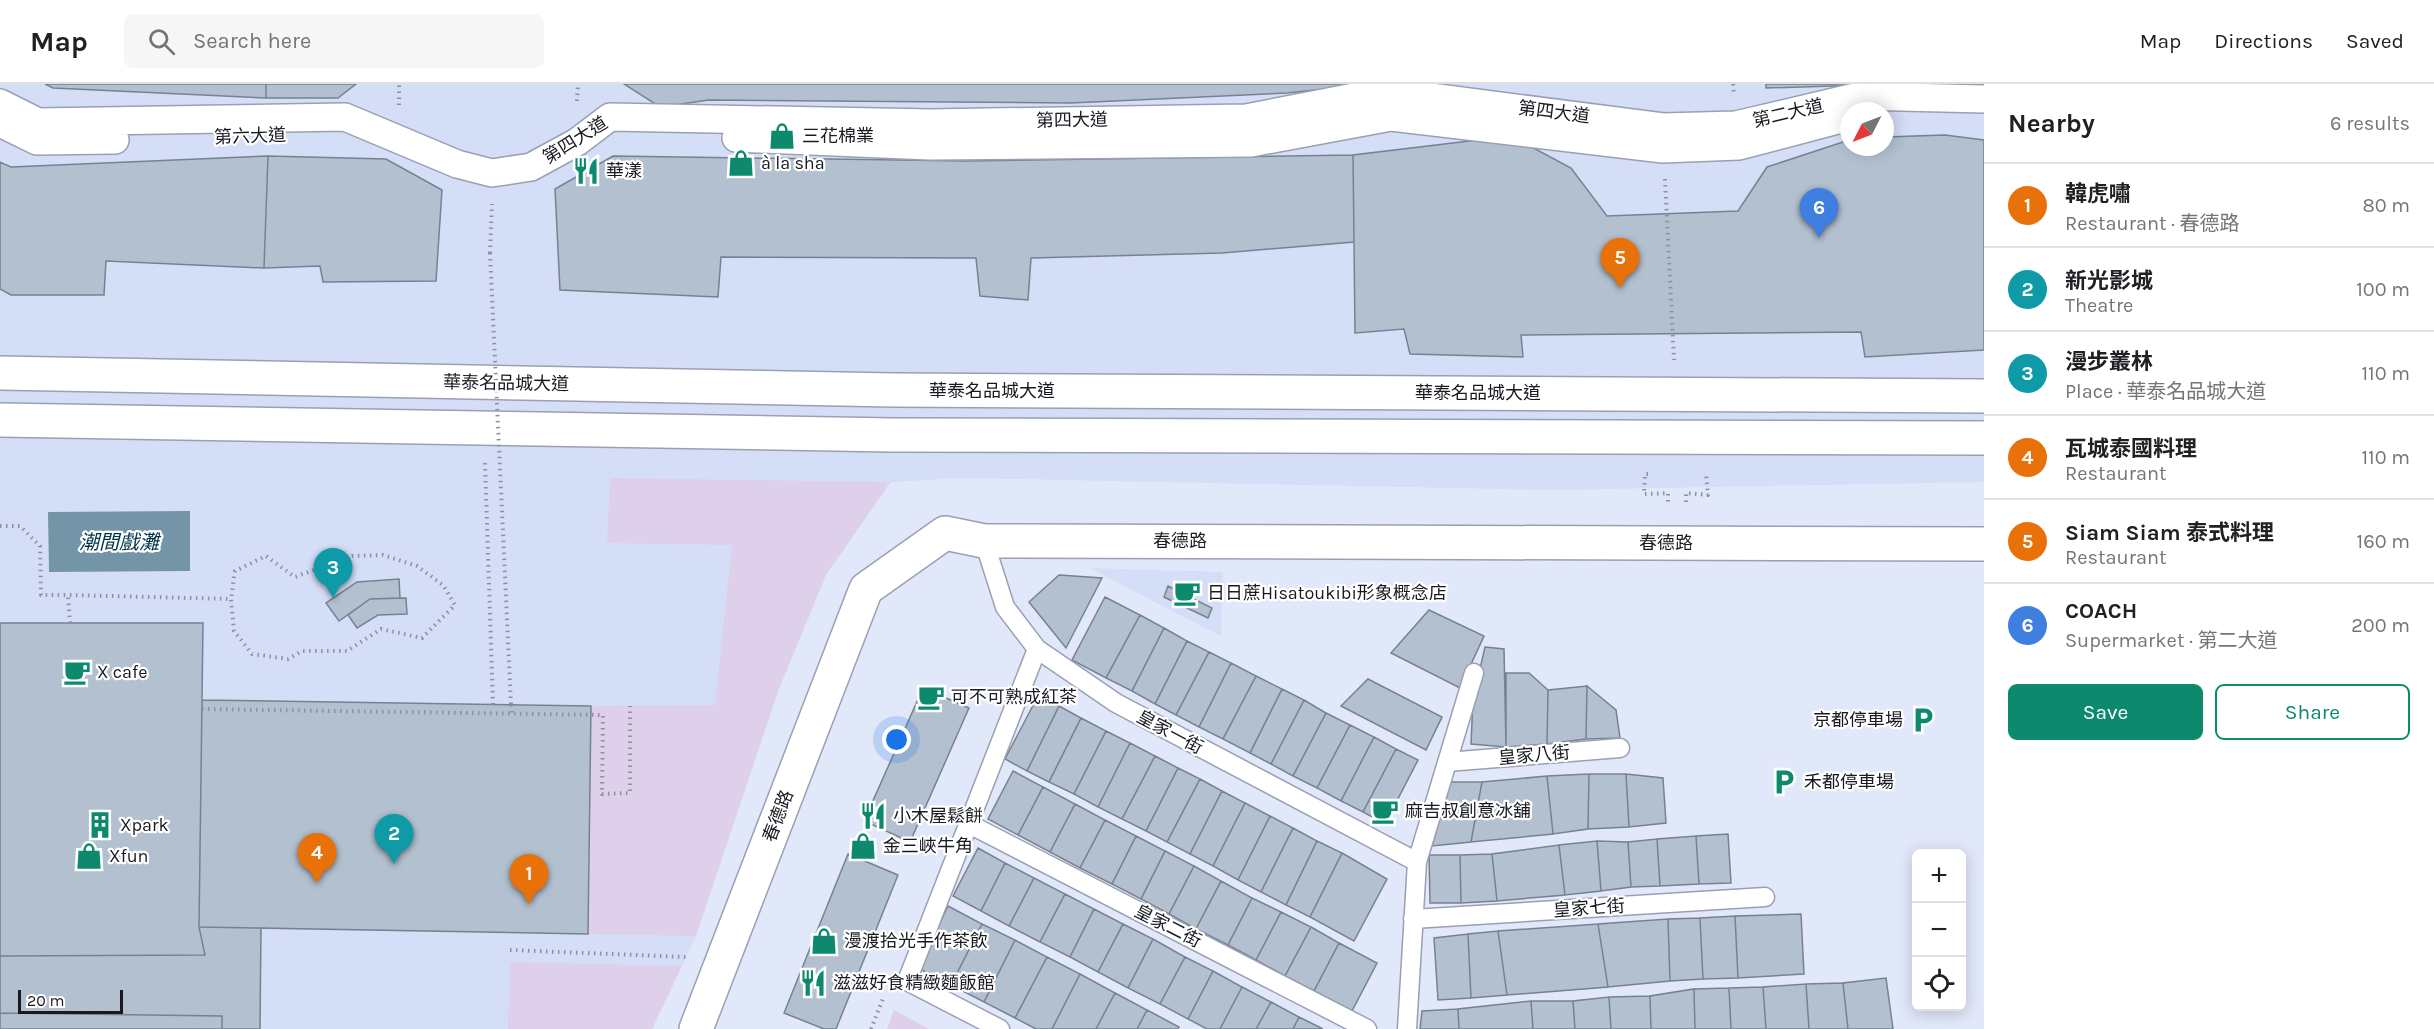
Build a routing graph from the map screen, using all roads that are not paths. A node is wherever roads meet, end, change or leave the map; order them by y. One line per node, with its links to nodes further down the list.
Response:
1 (1984, 99): 7 (street, 第二大道)
2 (0, 103): 8 (street, 第六大道)
3 (1894, 113): 4 (street)
4 (1984, 118)
5 (1840, 119): 7 (street, 第二大道)
6 (0, 124): 8 (street, 第六大道)
7 (1663, 138): 8 (street, 第四大道)
8 (492, 180)
9 (0, 373): 10 (street, 華泰名品城大道)
10 (1984, 396)
11 (0, 420): 12 (street)
12 (1984, 438)
13 (984, 541): 14 (street, 春德路); 15 (lane, 皇家一街); 23 (street, 春德路)
14 (1984, 544)
15 (1037, 649): 19 (lane); 20 (lane, 皇家一街)
16 (1474, 673): 18 (lane)
17 (1620, 748): 18 (lane, 皇家八街)
18 (1447, 762): 20 (lane)
19 (969, 824): 24 (lane); 25 (lane, 皇家二街)
20 (1417, 862): 22 (lane)
21 (1765, 897): 22 (lane, 皇家七街)
22 (1413, 920): 26 (lane)
23 (696, 1029)
24 (1000, 1029)
25 (1367, 1029)
26 (1407, 1029)

